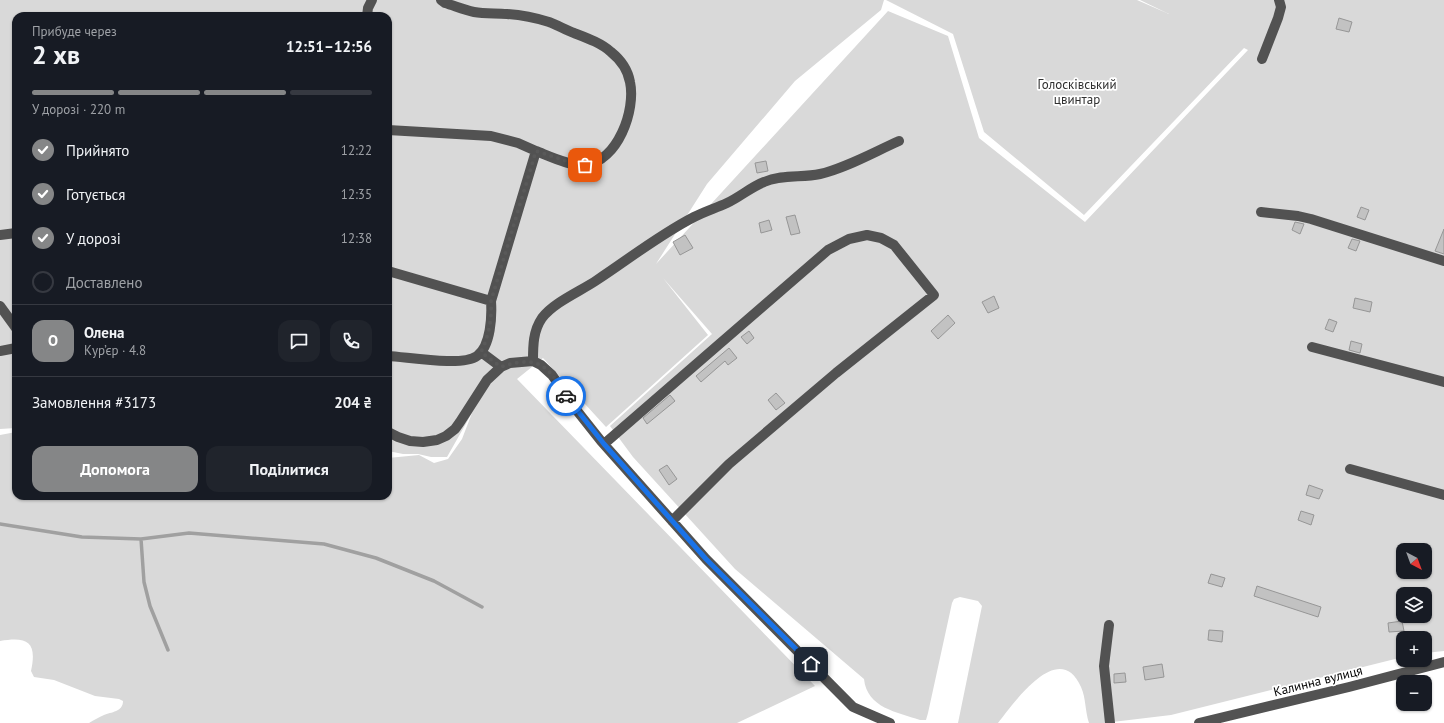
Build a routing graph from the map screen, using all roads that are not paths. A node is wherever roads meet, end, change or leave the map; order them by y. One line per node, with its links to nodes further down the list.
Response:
1 (372, 0): 4 (street)
2 (441, 0): 8 (street)
3 (1279, 0): 5 (street)
4 (367, 12)
5 (1262, 59)
6 (392, 130): 8 (street)
7 (899, 141): 22 (street)
8 (536, 151): 14 (street)
9 (1261, 212): 12 (street)
10 (12, 234): 11 (street)
11 (0, 235)
12 (1444, 261)
13 (392, 272): 14 (street)
14 (491, 301): 20 (street)
15 (0, 306): 16 (street)
16 (12, 322)
17 (1312, 347): 24 (street)
18 (12, 349): 19 (street)
19 (0, 351)
20 (481, 352): 21 (street); 23 (street)
21 (392, 356)
22 (533, 361): 23 (street); 26 (street)
23 (501, 367): 25 (street)
24 (1444, 382)
25 (392, 434)
26 (604, 444): 29 (street); 29 (street)
27 (1350, 469): 28 (street)
28 (1444, 495)
29 (672, 520): 32 (street)
30 (1109, 625): 33 (street)
31 (1444, 662): 34 (street, Калинна вулиця)
32 (890, 723)
33 (1110, 723)
34 (1198, 723)

